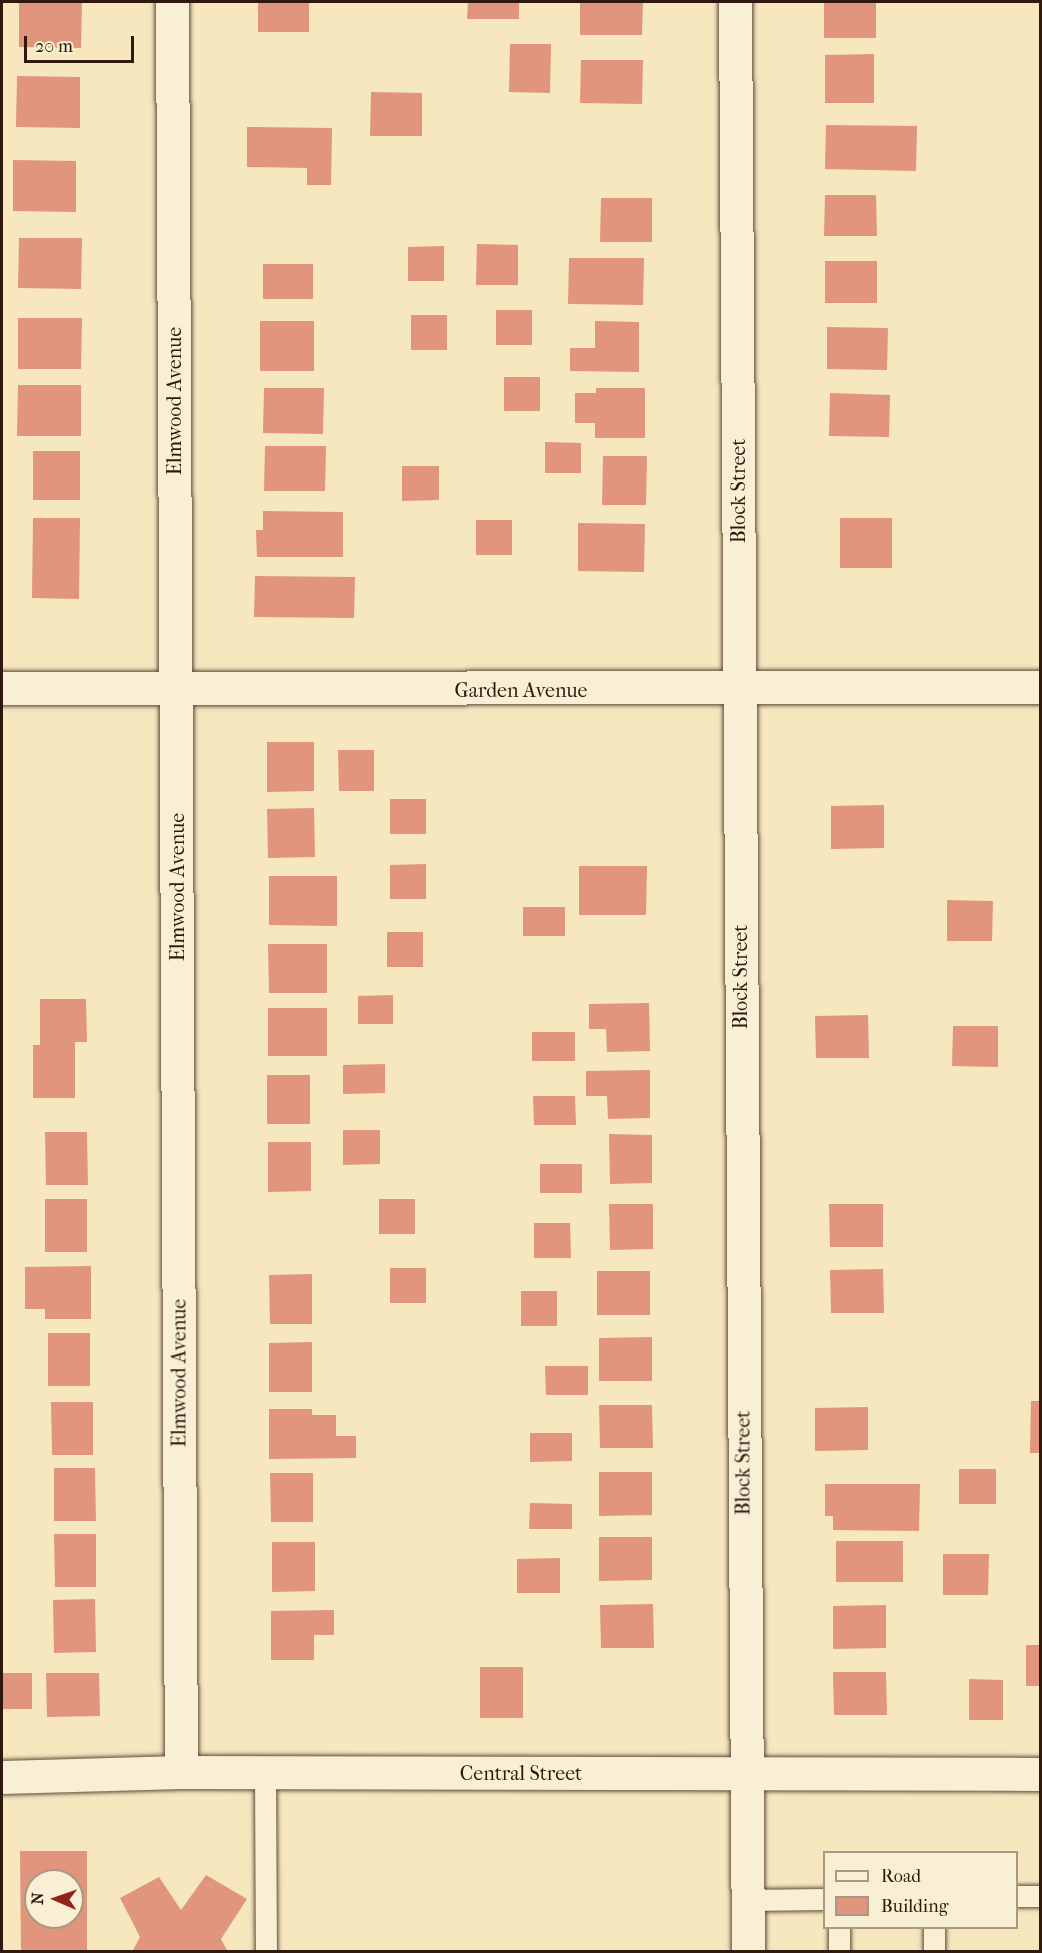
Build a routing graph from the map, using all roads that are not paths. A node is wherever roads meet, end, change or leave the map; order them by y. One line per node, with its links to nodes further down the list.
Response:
1 (172, 2): 5 (street, Elmwood Avenue)
2 (735, 2): 6 (street, Block Street)
3 (1041, 687): 6 (street, Garden Avenue)
4 (2, 688): 5 (street, Garden Avenue)
5 (176, 689): 6 (street, Garden Avenue); 7 (street, Elmwood Avenue)
6 (739, 690): 9 (street, Block Street)
7 (181, 1772): 8 (street, Central Street); 11 (street, Central Street)
8 (265, 1772): 9 (street, Central Street); 18 (lane)
9 (744, 1774): 10 (street, Central Street); 15 (street, Block Street)
10 (1041, 1774)
11 (2, 1777)
12 (1018, 1896): 13 (lane)
13 (1041, 1896)
14 (823, 1899): 15 (lane)
15 (747, 1900): 19 (street, Block Street)
16 (839, 1929): 20 (lane)
17 (934, 1929): 21 (lane)
18 (266, 1952)
19 (748, 1952)
20 (839, 1952)
21 (934, 1952)

